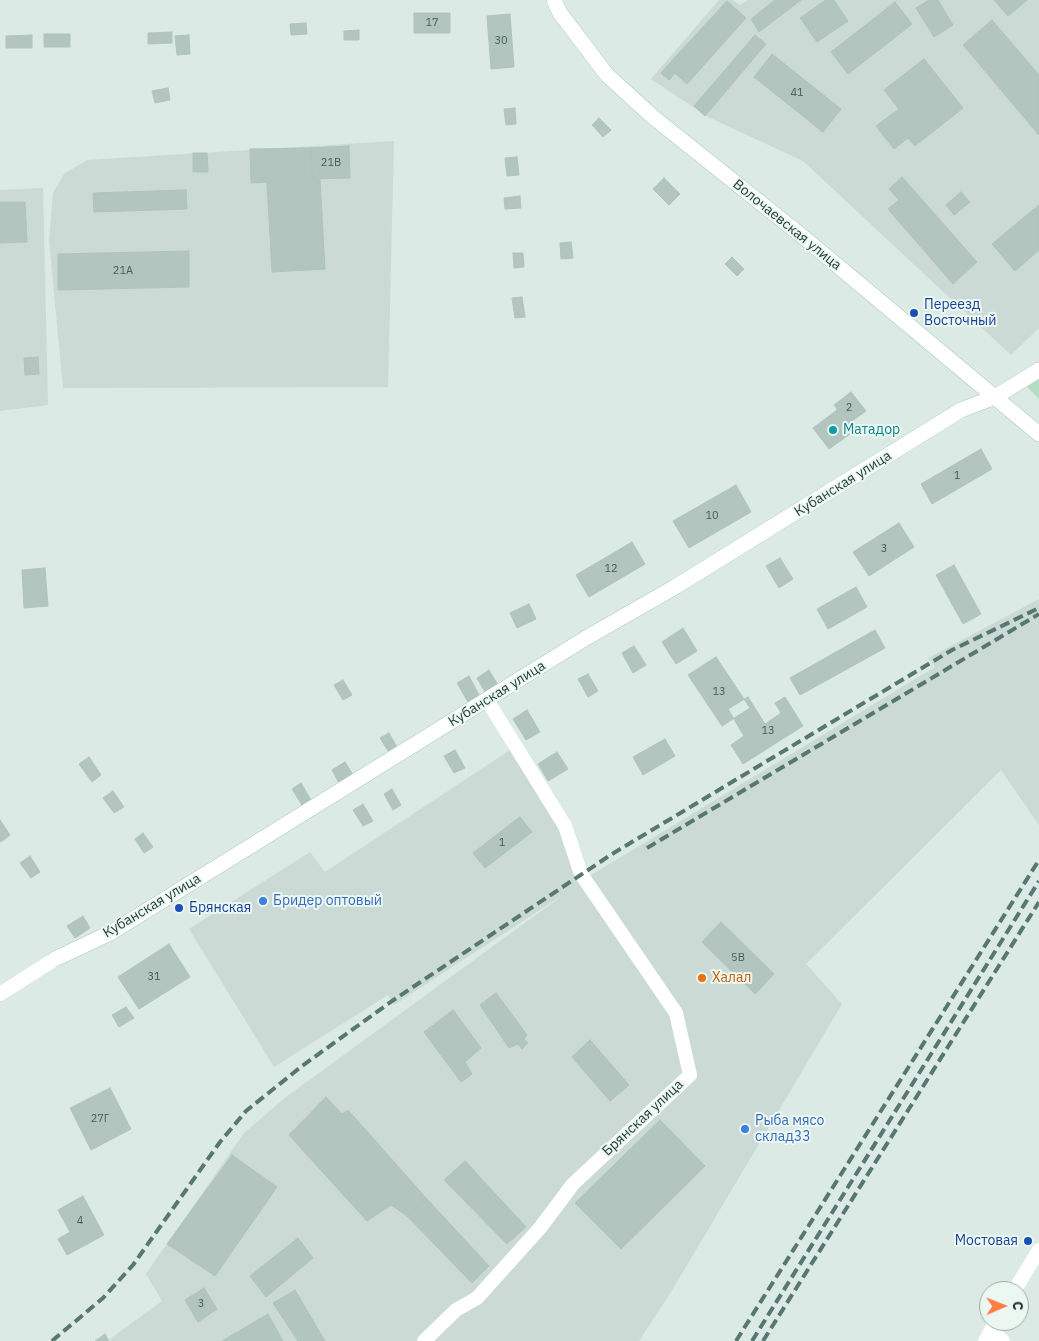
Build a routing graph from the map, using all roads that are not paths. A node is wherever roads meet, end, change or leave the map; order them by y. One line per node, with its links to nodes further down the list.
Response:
1 (554, 0): 3 (main road, Волочаевская улица)
2 (1039, 370): 3 (main road, Кубанская улица)
3 (995, 397): 4 (main road, Волочаевская улица); 5 (main road, Кубанская улица)
4 (1039, 434)
5 (487, 700): 6 (main road, Кубанская улица); 11 (street, Брянская улица)
6 (55, 959): 7 (street, Кубанская улица)
7 (0, 994)
8 (1039, 1250): 9 (street)
9 (1020, 1281)
10 (991, 1331): 12 (street)
11 (424, 1341)
12 (1003, 1341)

